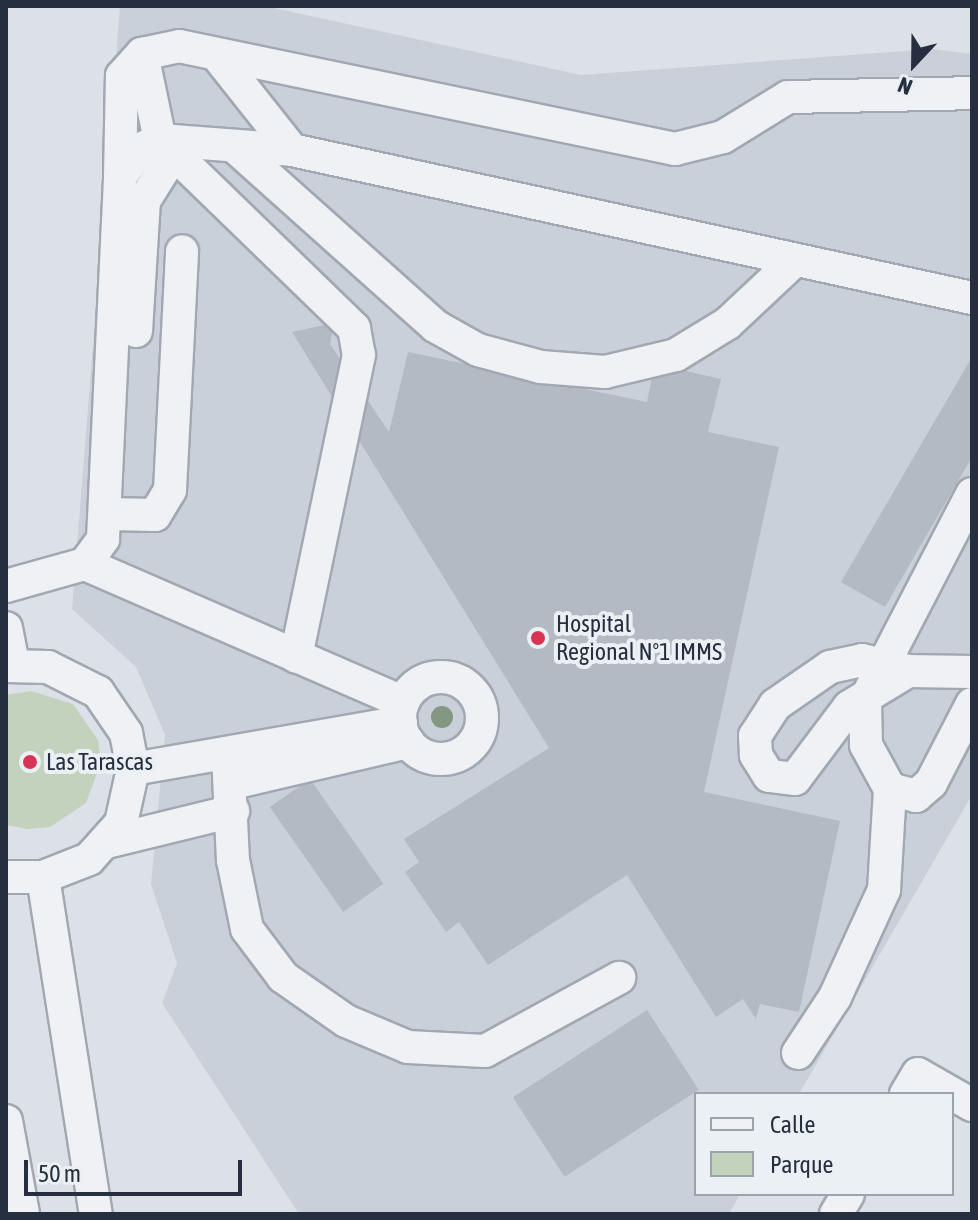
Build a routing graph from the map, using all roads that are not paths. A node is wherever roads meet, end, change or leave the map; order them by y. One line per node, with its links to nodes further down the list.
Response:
1 (142, 54): 2 (street); 4 (street); 7 (street)
2 (216, 54): 3 (street); 6 (street)
3 (972, 93)
4 (167, 147): 5 (street); 7 (street); 12 (street); 16 (street)
5 (235, 147): 6 (street); 9 (street)
6 (292, 150): 9 (street)
7 (120, 177): 12 (street)
8 (182, 251): 12 (street)
9 (795, 260): 10 (street)
10 (972, 298)
11 (972, 494): 18 (street)
12 (117, 514): 13 (street)
13 (85, 564): 14 (street); 16 (street)
14 (6, 586)
15 (6, 628): 17 (street)
16 (296, 656): 23 (street)
17 (9, 665): 22 (street)
18 (896, 666): 19 (street); 20 (street); 20 (street)
19 (972, 672)
20 (865, 700): 24 (street)
21 (972, 704): 24 (street)
22 (133, 769): 23 (street); 25 (street)
23 (231, 783): 25 (street); 28 (street)
24 (890, 789): 29 (street)
25 (107, 842): 27 (street)
26 (6, 877): 27 (street)
27 (43, 877): 37 (street)
28 (619, 978)
29 (798, 1053)
30 (907, 1092): 31 (street)
31 (949, 1092)
32 (954, 1095): 33 (street)
33 (972, 1105)
34 (6, 1121): 36 (street)
35 (847, 1196): 38 (street)
36 (23, 1214)
37 (96, 1214)
38 (836, 1214)

